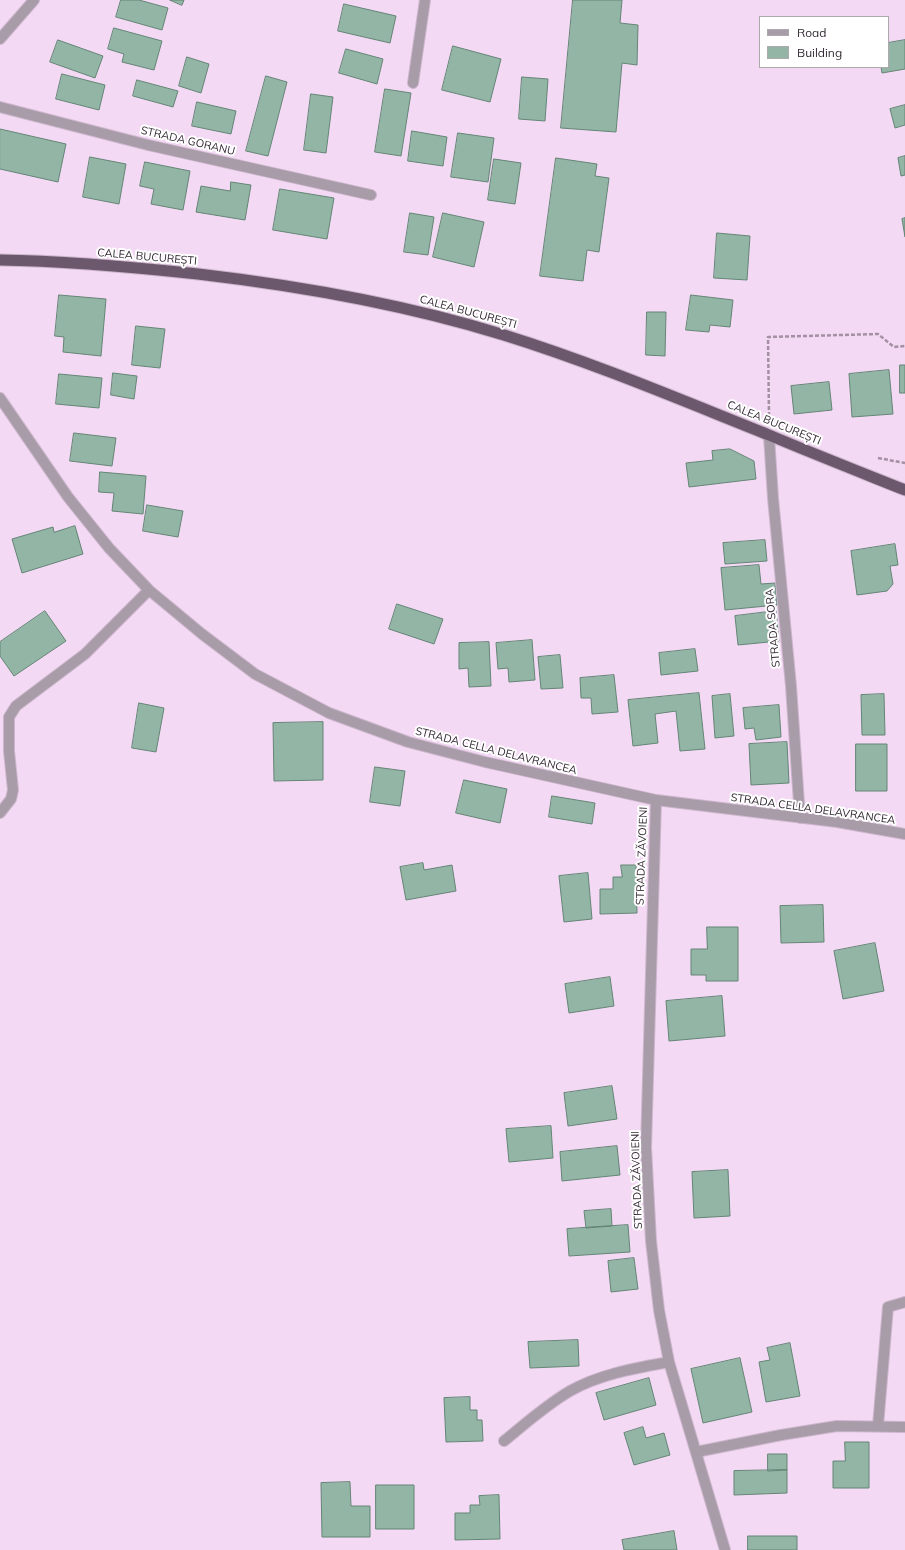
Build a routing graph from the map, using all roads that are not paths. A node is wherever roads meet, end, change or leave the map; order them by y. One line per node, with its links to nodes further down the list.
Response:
1 (34, 0): 3 (street)
2 (425, 0): 4 (street)
3 (0, 38)
4 (412, 83)
5 (0, 107): 6 (street, STRADA GORANU)
6 (371, 195)
7 (0, 260): 9 (highway, CALEA BUCUREȘTI)
8 (0, 398): 11 (street, STRADA CELLA DELAVRANCEA)
9 (769, 436): 10 (highway, CALEA BUCUREȘTI); 14 (street, STRADA SORA)
10 (905, 490)
11 (149, 590): 12 (street, STRADA CELLA DELAVRANCEA); 13 (street)
12 (656, 800): 14 (street, STRADA CELLA DELAVRANCEA); 17 (street, STRADA ZĂVOIENI)
13 (0, 813)
14 (800, 818): 15 (street, STRADA CELLA DELAVRANCEA)
15 (905, 834)
16 (905, 1302): 18 (street)
17 (669, 1362): 20 (street); 21 (street, STRADA ZĂVOIENI)
18 (878, 1426): 19 (street); 21 (street)
19 (905, 1427)
20 (504, 1441)
21 (696, 1452): 22 (street, STRADA ZĂVOIENI)
22 (725, 1550)

